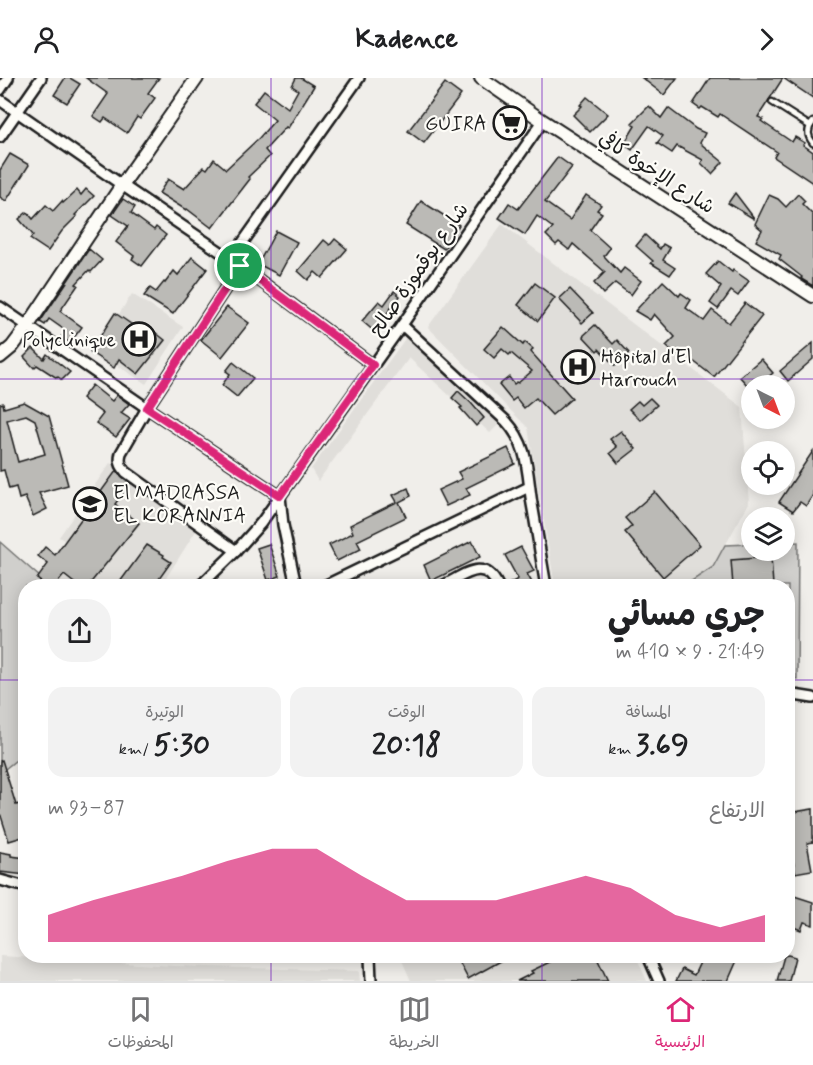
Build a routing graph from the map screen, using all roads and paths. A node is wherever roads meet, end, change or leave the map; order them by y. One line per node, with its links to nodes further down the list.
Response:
1 (8, 78): 6 (street)
2 (41, 78): 9 (street)
3 (197, 78): 14 (main road)
4 (359, 78): 15 (street)
5 (481, 78): 10 (main road, شارع الإخوة كافي)
6 (0, 90)
7 (0, 100): 9 (street)
8 (772, 102): 11 (lane)
9 (17, 111): 12 (street); 14 (street)
10 (543, 121): 17 (main road, شارع الإخوة كافي); 19 (street, شارع بوقموزة صالح)
11 (811, 124): 13 (lane)
12 (0, 137)
13 (813, 142)
14 (122, 185): 15 (street); 20 (main road)
15 (231, 259): 16 (street)
16 (240, 266): 22 (street); 23 (street)
17 (813, 296)
18 (0, 307): 20 (street)
19 (402, 325): 22 (street, شارع بوقموزة صالح); 24 (street)
20 (27, 327): 21 (main road); 23 (street)
21 (0, 357)
22 (373, 365): 25 (street, شارع بوقموزة صالح)
23 (147, 408): 25 (street); 26 (street)
24 (529, 487): 29 (street); 32 (street)
25 (280, 496): 26 (street, شارع بوقموزة صالح); 28 (street)
26 (236, 551): 27 (street, شارع بوقموزة صالح)
27 (207, 579)
28 (295, 579)
29 (338, 579)
30 (457, 579): 31 (street)
31 (494, 579)
32 (545, 579)
33 (795, 695): 34 (street)
34 (813, 698)
35 (0, 880): 36 (street)
36 (18, 885)
37 (370, 963): 39 (street)
38 (651, 963): 40 (street)
39 (371, 981)
40 (659, 981)

